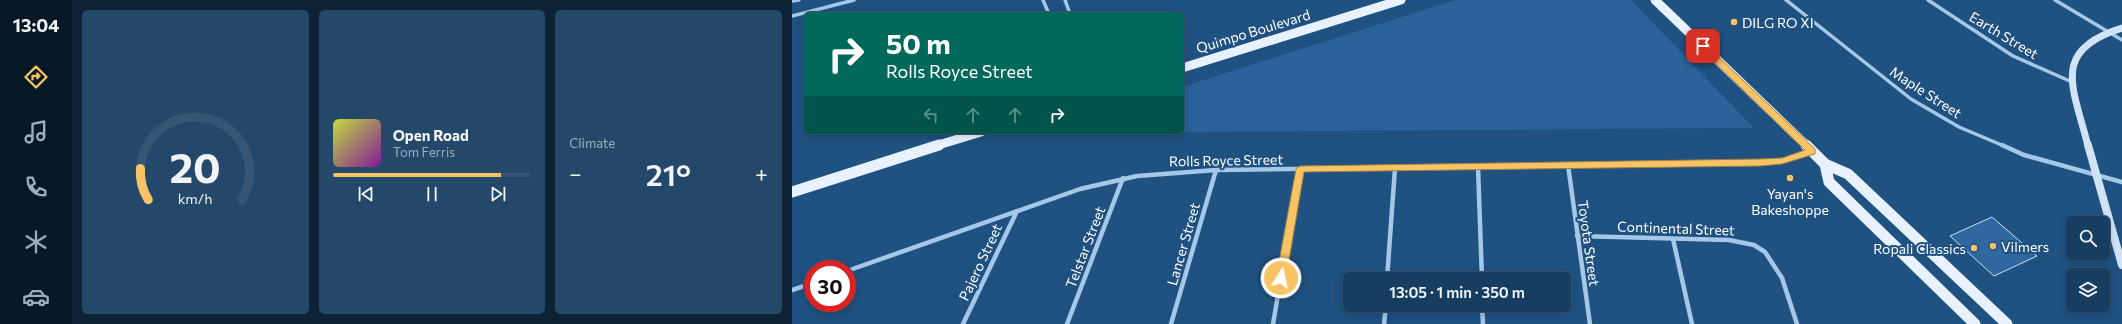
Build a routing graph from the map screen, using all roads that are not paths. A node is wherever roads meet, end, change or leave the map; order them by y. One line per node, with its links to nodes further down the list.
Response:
1 (792, 0): 2 (street)
2 (799, 0)
3 (854, 0): 11 (street)
4 (1043, 0): 12 (street)
5 (1065, 0): 13 (street)
6 (1401, 0): 19 (main road, Quimpo Boulevard)
7 (1655, 0): 22 (main road)
8 (1786, 0): 29 (street, Maple Street)
9 (1928, 0): 20 (street, Earth Street)
10 (2055, 0): 17 (street)
11 (808, 12)
12 (1048, 12)
13 (1069, 12)
14 (804, 13): 15 (street)
15 (792, 16)
16 (2122, 28): 17 (street)
17 (2108, 32): 18 (street); 20 (street)
18 (2122, 40)
19 (1184, 67)
20 (2072, 82): 29 (street)
21 (975, 134): 32 (main road)
22 (1812, 151): 23 (main road); 24 (street, Rolls Royce Street)
23 (1825, 164): 53 (main road); 54 (main road)
24 (1568, 165): 25 (street, Rolls Royce Street); 34 (street, Toyota Street)
25 (1478, 167): 26 (street, Rolls Royce Street); 39 (street)
26 (1395, 168): 27 (street, Rolls Royce Street); 38 (street)
27 (1300, 169): 28 (street, Rolls Royce Street); 47 (street)
28 (1216, 170): 30 (street, Rolls Royce Street); 46 (street, Lancer Street)
29 (2095, 175): 31 (street, Maple Street); 36 (street)
30 (1123, 178): 33 (street, Rolls Royce Street); 45 (street, Telstar Street)
31 (2122, 182)
32 (792, 192)
33 (1017, 210): 37 (street, Rolls Royce Street); 44 (street, Pajero Street)
34 (1577, 236): 35 (street, Continental Street); 50 (street, Toyota Street)
35 (1673, 239): 51 (street); 52 (street, Continental Street)
36 (2122, 265)
37 (856, 268)
38 (1388, 272)
39 (1482, 272)
40 (804, 286): 41 (street)
41 (792, 290)
42 (1385, 312): 48 (street)
43 (1482, 312): 49 (street)
44 (963, 324)
45 (1067, 324)
46 (1171, 324)
47 (1273, 324)
48 (1384, 324)
49 (1483, 324)
50 (1590, 324)
51 (1692, 324)
52 (1797, 324)
53 (1975, 324)
54 (2007, 324)

